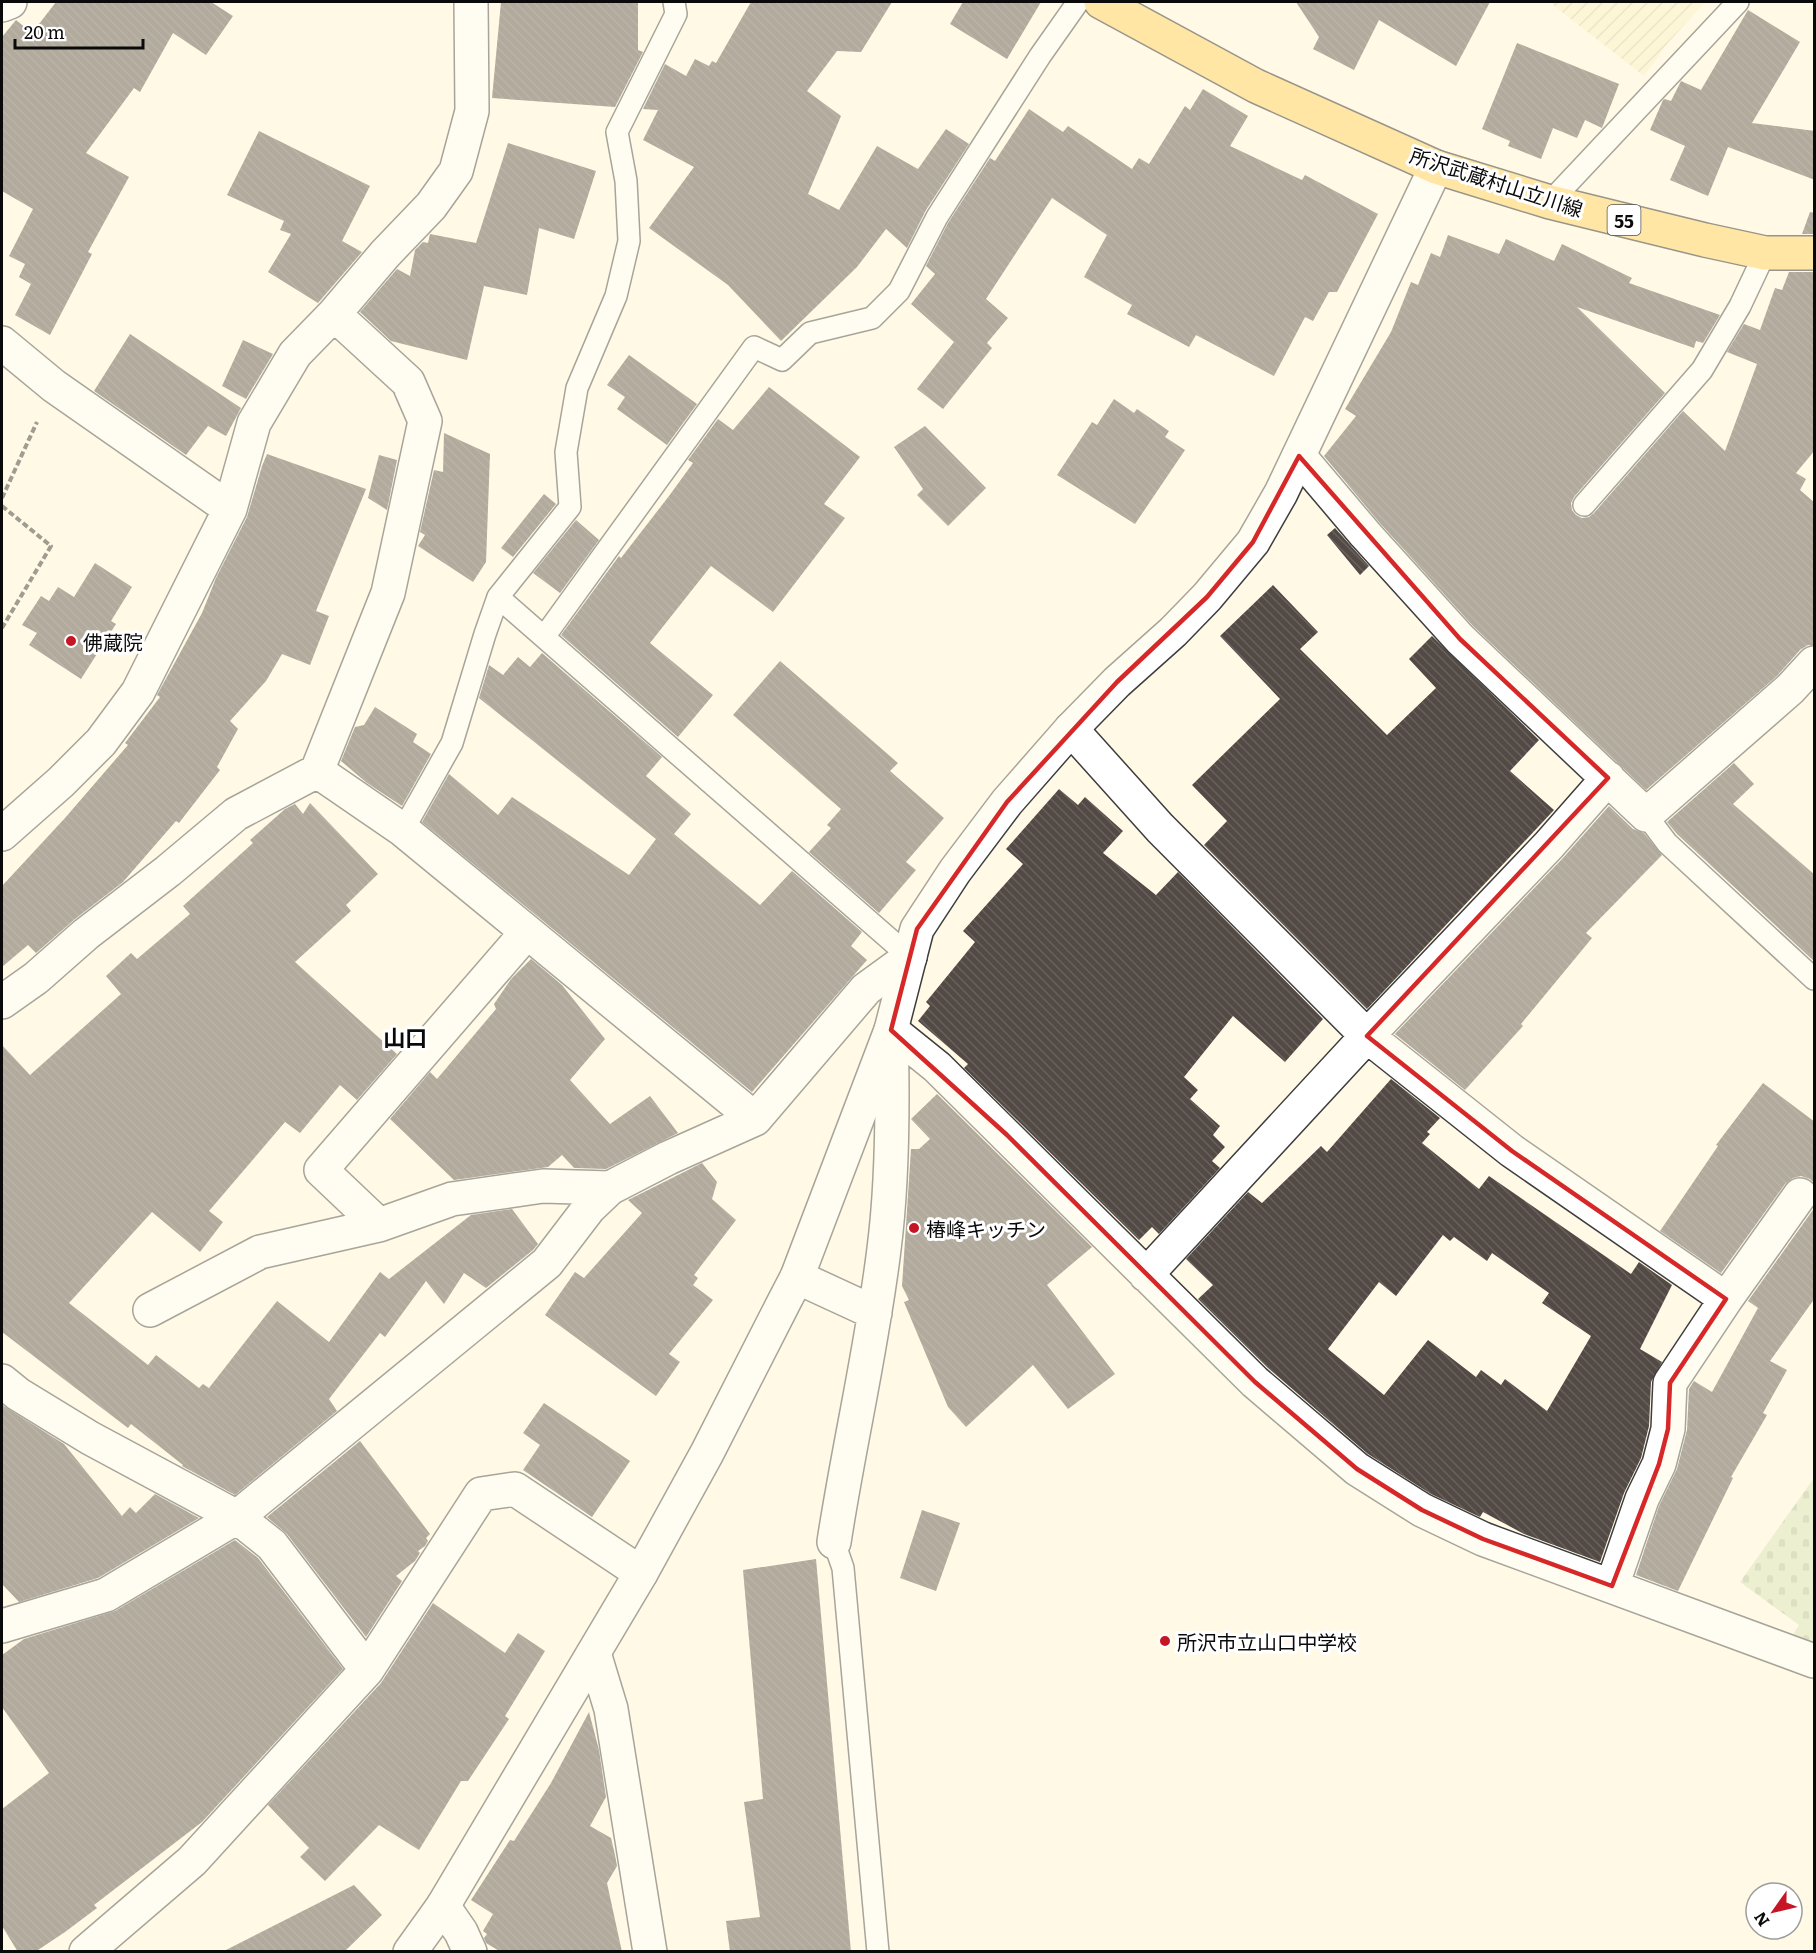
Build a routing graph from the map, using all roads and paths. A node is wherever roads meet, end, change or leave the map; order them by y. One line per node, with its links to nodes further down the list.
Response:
1 (10, 2): 7 (street)
2 (471, 2): 12 (street)
3 (674, 2): 20 (lane)
4 (1078, 2): 22 (lane)
5 (1102, 2): 8 (main road, 所沢武蔵村山立川線 / 55)
6 (1738, 2): 9 (lane)
7 (2, 5)
8 (1436, 167): 9 (main road, 所沢武蔵村山立川線 / 55); 15 (street)
9 (1550, 202): 10 (main road, 所沢武蔵村山立川線 / 55)
10 (1765, 253): 11 (main road, 所沢武蔵村山立川線 / 55); 17 (lane)
11 (1815, 253)
12 (334, 314): 19 (street); 25 (street)
13 (2, 343): 14 (street)
14 (54, 386): 16 (path); 19 (street)
15 (1299, 456): 24 (street); 26 (street)
16 (2, 498)
17 (1584, 505)
18 (2, 506): 21 (path)
19 (230, 509): 29 (street)
20 (498, 597): 22 (lane); 28 (lane)
21 (2, 628)
22 (544, 637): 31 (lane)
23 (1815, 663): 27 (street)
24 (1071, 729): 31 (street); 35 (street)
25 (317, 771): 28 (street); 33 (street)
26 (1608, 778): 27 (street); 35 (street)
27 (1646, 815): 32 (lane)
28 (403, 830): 30 (street)
29 (2, 834)
30 (527, 932): 36 (street); 39 (street)
31 (910, 957): 34 (street); 36 (street)
32 (1815, 979)
33 (2, 1002)
34 (891, 1030): 40 (street); 41 (street); 44 (street)
35 (1367, 1036): 40 (street); 42 (street)
36 (755, 1119): 37 (street)
37 (610, 1188): 39 (street); 46 (street)
38 (1800, 1195): 42 (street)
39 (379, 1225): 43 (street)
40 (1146, 1275): 49 (street)
41 (797, 1277): 44 (street); 48 (street)
42 (1726, 1299): 49 (street)
43 (150, 1310)
44 (875, 1313): 47 (street)
45 (2, 1381): 46 (street)
46 (237, 1516): 50 (street); 53 (street)
47 (834, 1542): 59 (lane)
48 (641, 1573): 51 (street); 53 (street)
49 (1612, 1586): 52 (street)
50 (7, 1618)
51 (594, 1653): 54 (street); 58 (street)
52 (1815, 1661)
53 (367, 1670): 55 (street)
54 (443, 1906): 56 (street); 57 (street)
55 (86, 1952)
56 (410, 1952)
57 (470, 1952)
58 (650, 1952)
59 (878, 1952)

